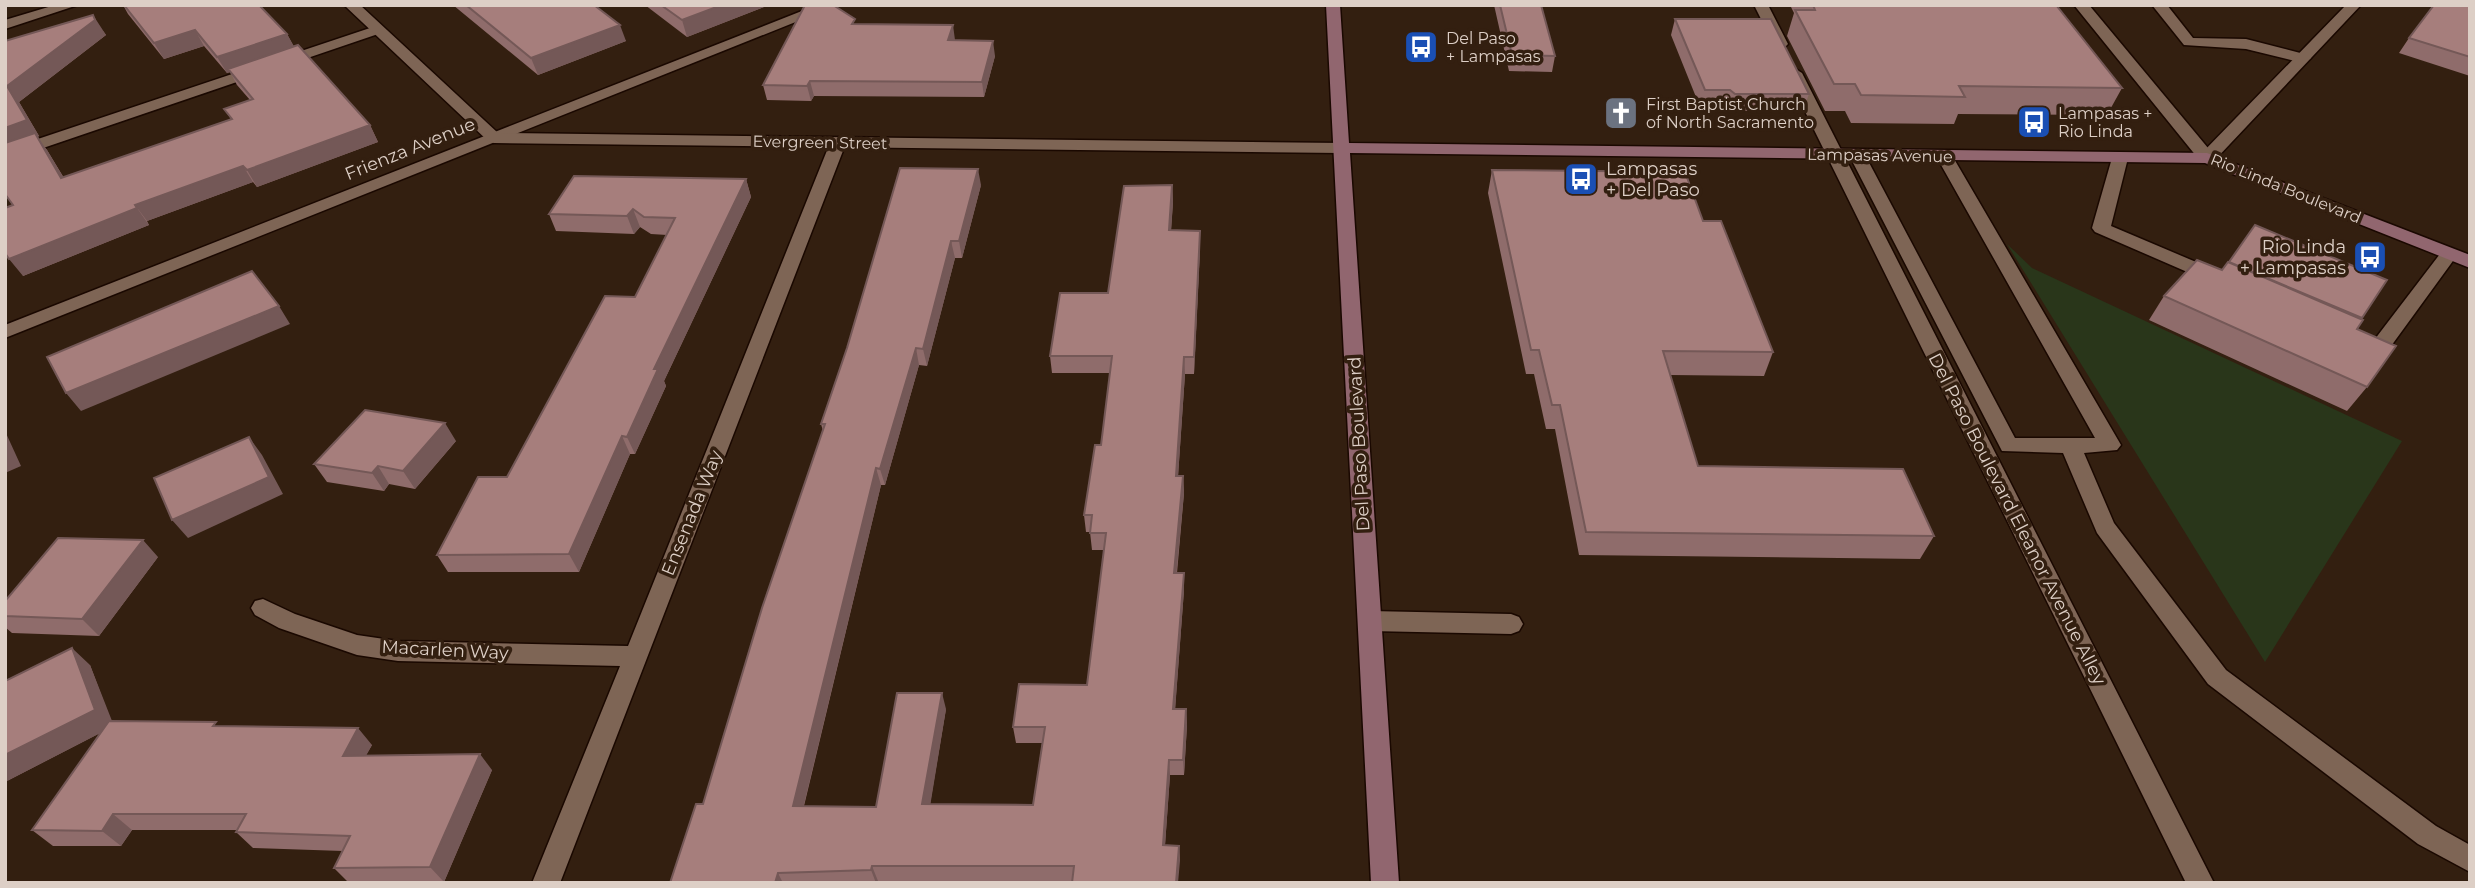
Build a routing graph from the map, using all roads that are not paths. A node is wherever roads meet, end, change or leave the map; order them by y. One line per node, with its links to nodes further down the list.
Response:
1 (71, 5): 9 (street)
2 (351, 5): 10 (street)
3 (831, 5): 12 (street, Frienza Avenue)
4 (1333, 5): 14 (main road, Del Paso Boulevard)
5 (1761, 5): 15 (street, Del Paso Boulevard Eleanor Avenue Alley)
6 (2081, 5): 20 (street, Rio Linda Boulevard)
7 (2159, 5): 11 (street)
8 (2354, 5): 11 (street)
9 (5, 25)
10 (376, 30): 12 (street); 17 (street)
11 (2303, 58): 20 (street)
12 (494, 138): 13 (street, Evergreen Street); 24 (street, Frienza Avenue)
13 (838, 143): 14 (street, Evergreen Street); 30 (street, Ensenada Way)
14 (1341, 148): 15 (main road, Lampasas Avenue); 28 (main road, Del Paso Boulevard)
15 (1834, 154): 16 (main road, Lampasas Avenue); 34 (street, Del Paso Boulevard Eleanor Avenue Alley)
16 (1857, 155): 18 (main road, Lampasas Avenue); 26 (street)
17 (5, 156)
18 (1944, 156): 19 (main road, Lampasas Avenue); 26 (street)
19 (2120, 158): 20 (main road, Lampasas Avenue); 23 (street)
20 (2207, 158): 21 (main road, Rio Linda Boulevard)
21 (2449, 254): 22 (main road, Rio Linda Boulevard); 25 (street)
22 (2470, 262)
23 (2227, 283)
24 (5, 332)
25 (2341, 332)
26 (2070, 445): 31 (street)
27 (263, 608): 30 (street, Macarlen Way)
28 (1370, 621): 29 (street); 33 (main road, Del Paso Boulevard)
29 (1511, 624)
30 (635, 656): 32 (street, Ensenada Way)
31 (2470, 859)
32 (546, 883)
33 (1385, 883)
34 (2200, 883)

